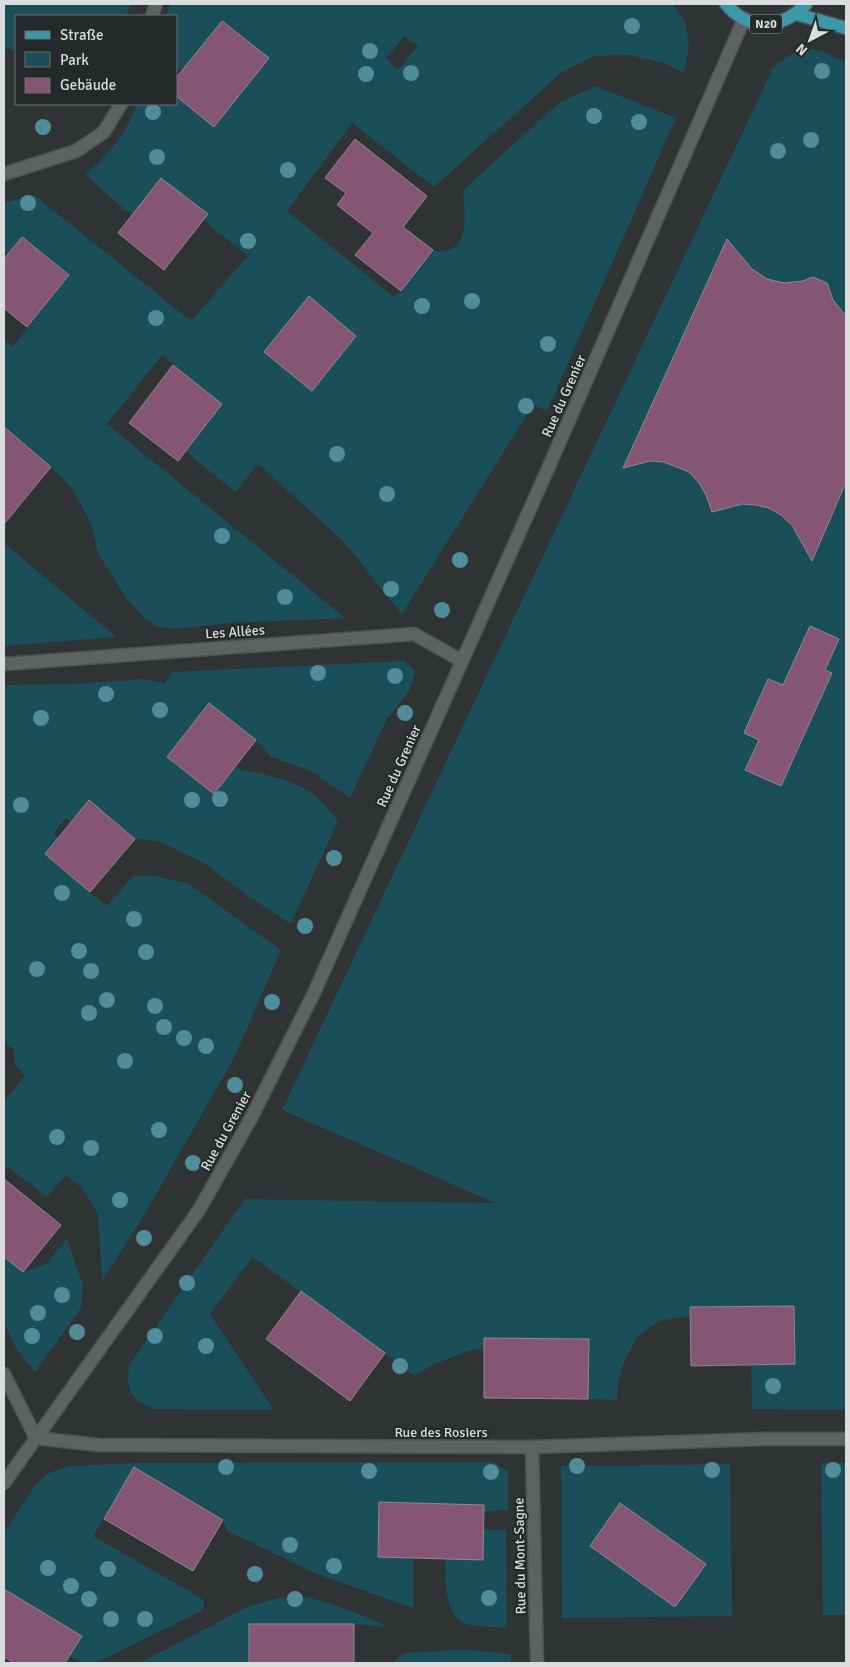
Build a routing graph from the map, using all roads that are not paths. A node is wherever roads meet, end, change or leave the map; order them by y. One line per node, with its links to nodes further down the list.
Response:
1 (726, 4): 4 (main road, N20)
2 (806, 4): 3 (main road, N20)
3 (796, 14): 4 (main road, N20); 5 (main road, N20)
4 (744, 19): 8 (street, Rue du Grenier)
5 (846, 28)
6 (120, 105): 7 (street)
7 (4, 174)
8 (462, 661): 9 (street, Les Allées); 11 (street, Rue du Grenier)
9 (4, 664)
10 (4, 1374): 11 (street)
11 (36, 1438): 13 (street, Rue des Rosiers); 14 (street, Rue du Grenier)
12 (846, 1438): 13 (street, Rue des Rosiers)
13 (532, 1448): 15 (street, Rue du Mont-Sagne)
14 (4, 1483)
15 (537, 1663)

